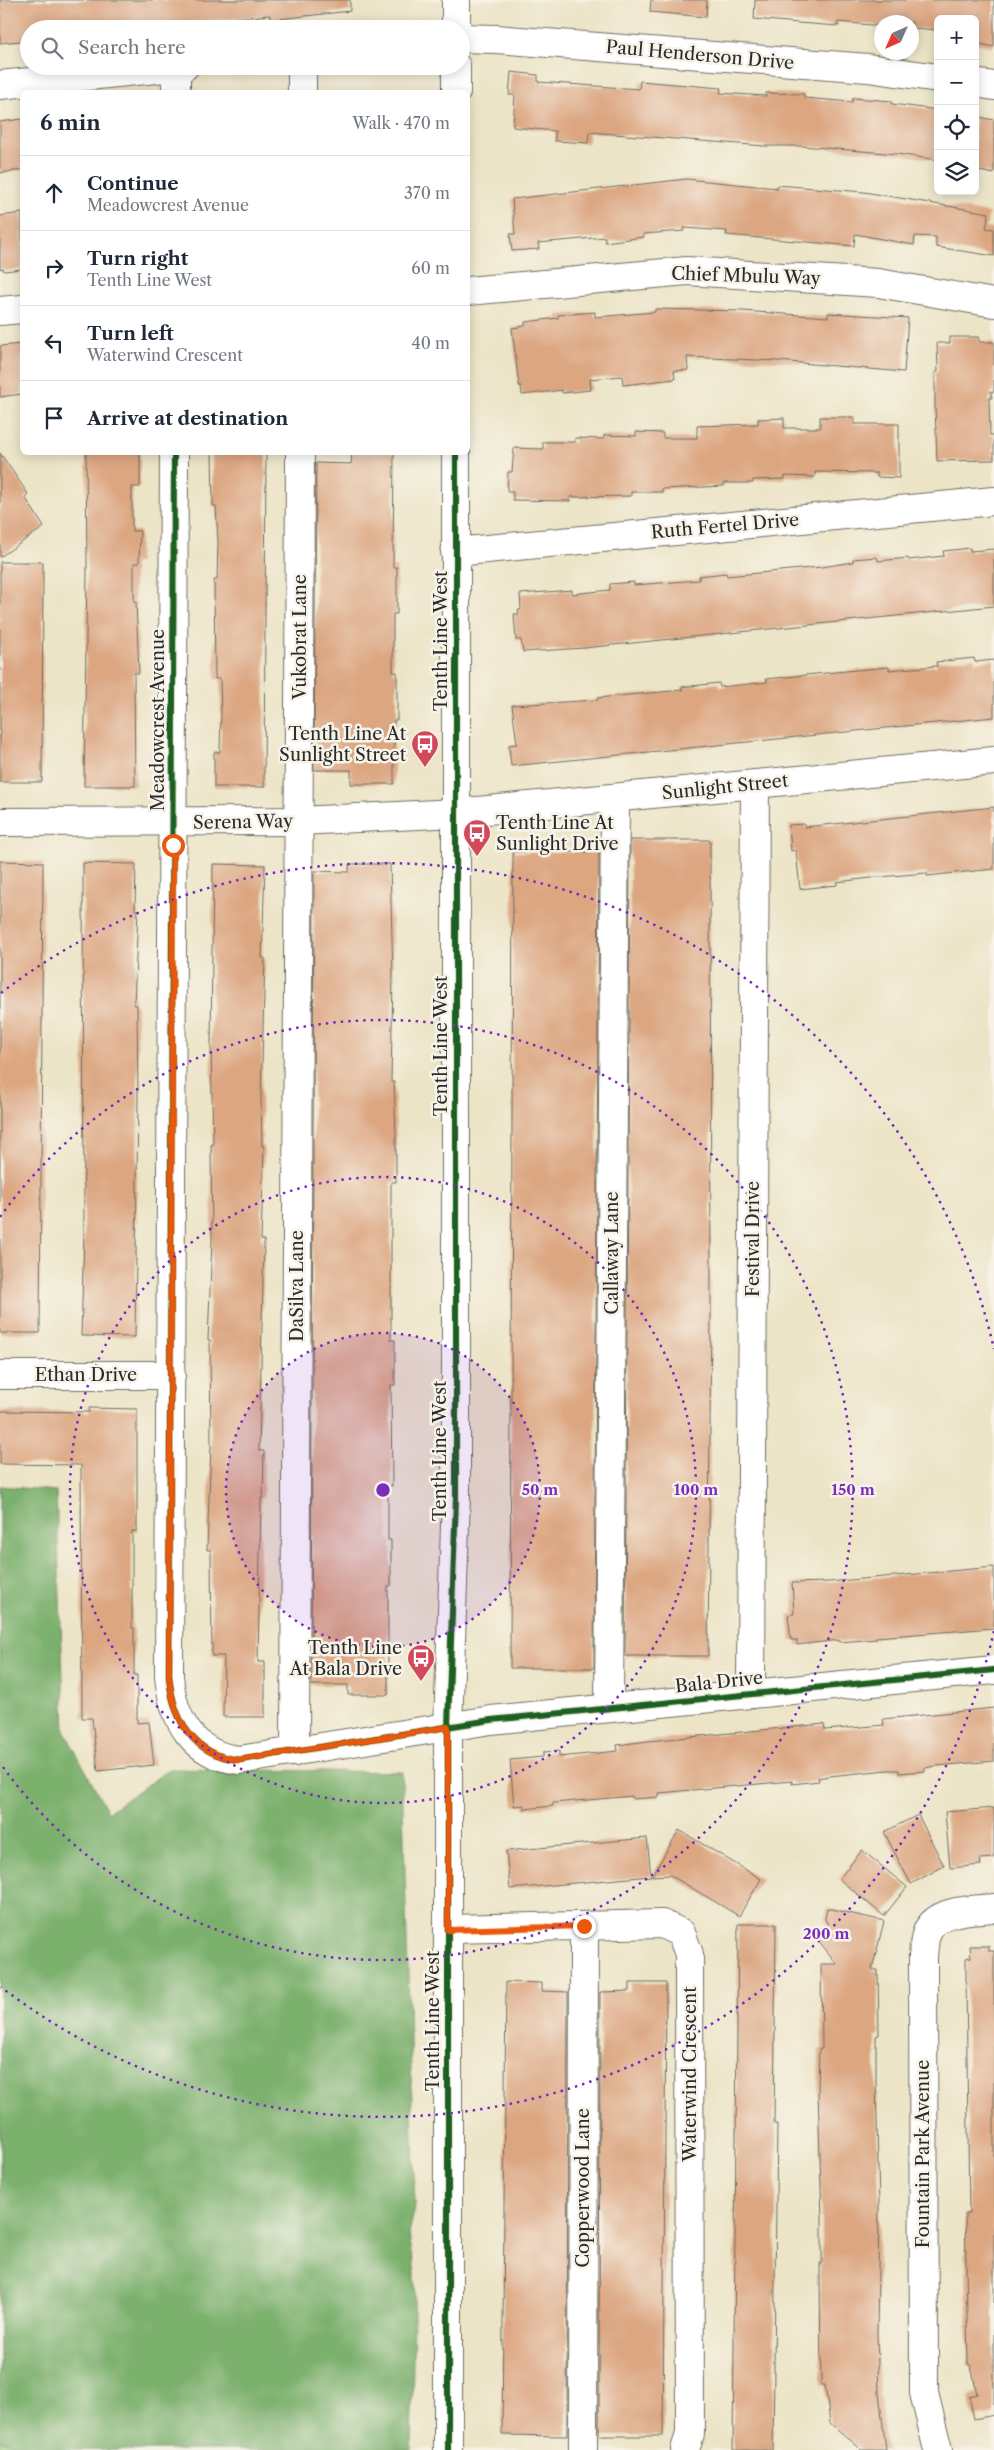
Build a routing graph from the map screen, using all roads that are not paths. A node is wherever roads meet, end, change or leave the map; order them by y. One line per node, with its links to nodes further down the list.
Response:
1 (456, 0): 2 (street)
2 (456, 20)
3 (470, 38): 7 (street, Paul Henderson Drive)
4 (179, 75): 9 (street)
5 (302, 75): 11 (street)
6 (456, 75): 12 (street)
7 (934, 77)
8 (979, 84): 10 (street)
9 (0, 85)
10 (994, 86)
11 (302, 90)
12 (456, 90)
13 (470, 291): 14 (street, Chief Mbulu Way)
14 (994, 303)
15 (20, 309): 16 (street)
16 (0, 311)
17 (174, 455): 28 (street, Meadowcrest Avenue)
18 (300, 455): 26 (street, Vukobrat Lane)
19 (456, 455): 21 (street, Tenth Line West)
20 (994, 501): 21 (street, Ruth Fertel Drive)
21 (455, 552): 25 (street, Tenth Line West)
22 (994, 761): 23 (street, Sunlight Street)
23 (755, 784): 24 (street, Sunlight Street); 32 (street, Festival Drive)
24 (615, 798): 25 (street, Sunlight Street); 33 (street, Callaway Lane)
25 (456, 813): 26 (street, Serena Way); 34 (street, Tenth Line West)
26 (299, 821): 28 (street, Serena Way); 35 (street, DaSilva Lane)
27 (0, 822): 28 (street, Serena Way)
28 (173, 822): 30 (street, Meadowcrest Avenue)
29 (0, 1375): 30 (street, Ethan Drive)
30 (172, 1375): 35 (street, Meadowcrest Avenue)
31 (994, 1670): 32 (street, Bala Drive)
32 (750, 1694): 33 (street, Bala Drive)
33 (609, 1708): 34 (street, Bala Drive)
34 (448, 1727): 35 (street, Meadowcrest Avenue); 38 (street, Tenth Line West)
35 (296, 1752)
36 (994, 1908): 42 (street, Fountain Park Avenue)
37 (584, 1926): 38 (street, Waterwind Crescent); 40 (street, Copperwood Lane); 41 (street, Waterwind Crescent)
38 (448, 1930): 39 (street, Tenth Line West)
39 (448, 2450)
40 (583, 2450)
41 (685, 2450)
42 (938, 2450)

